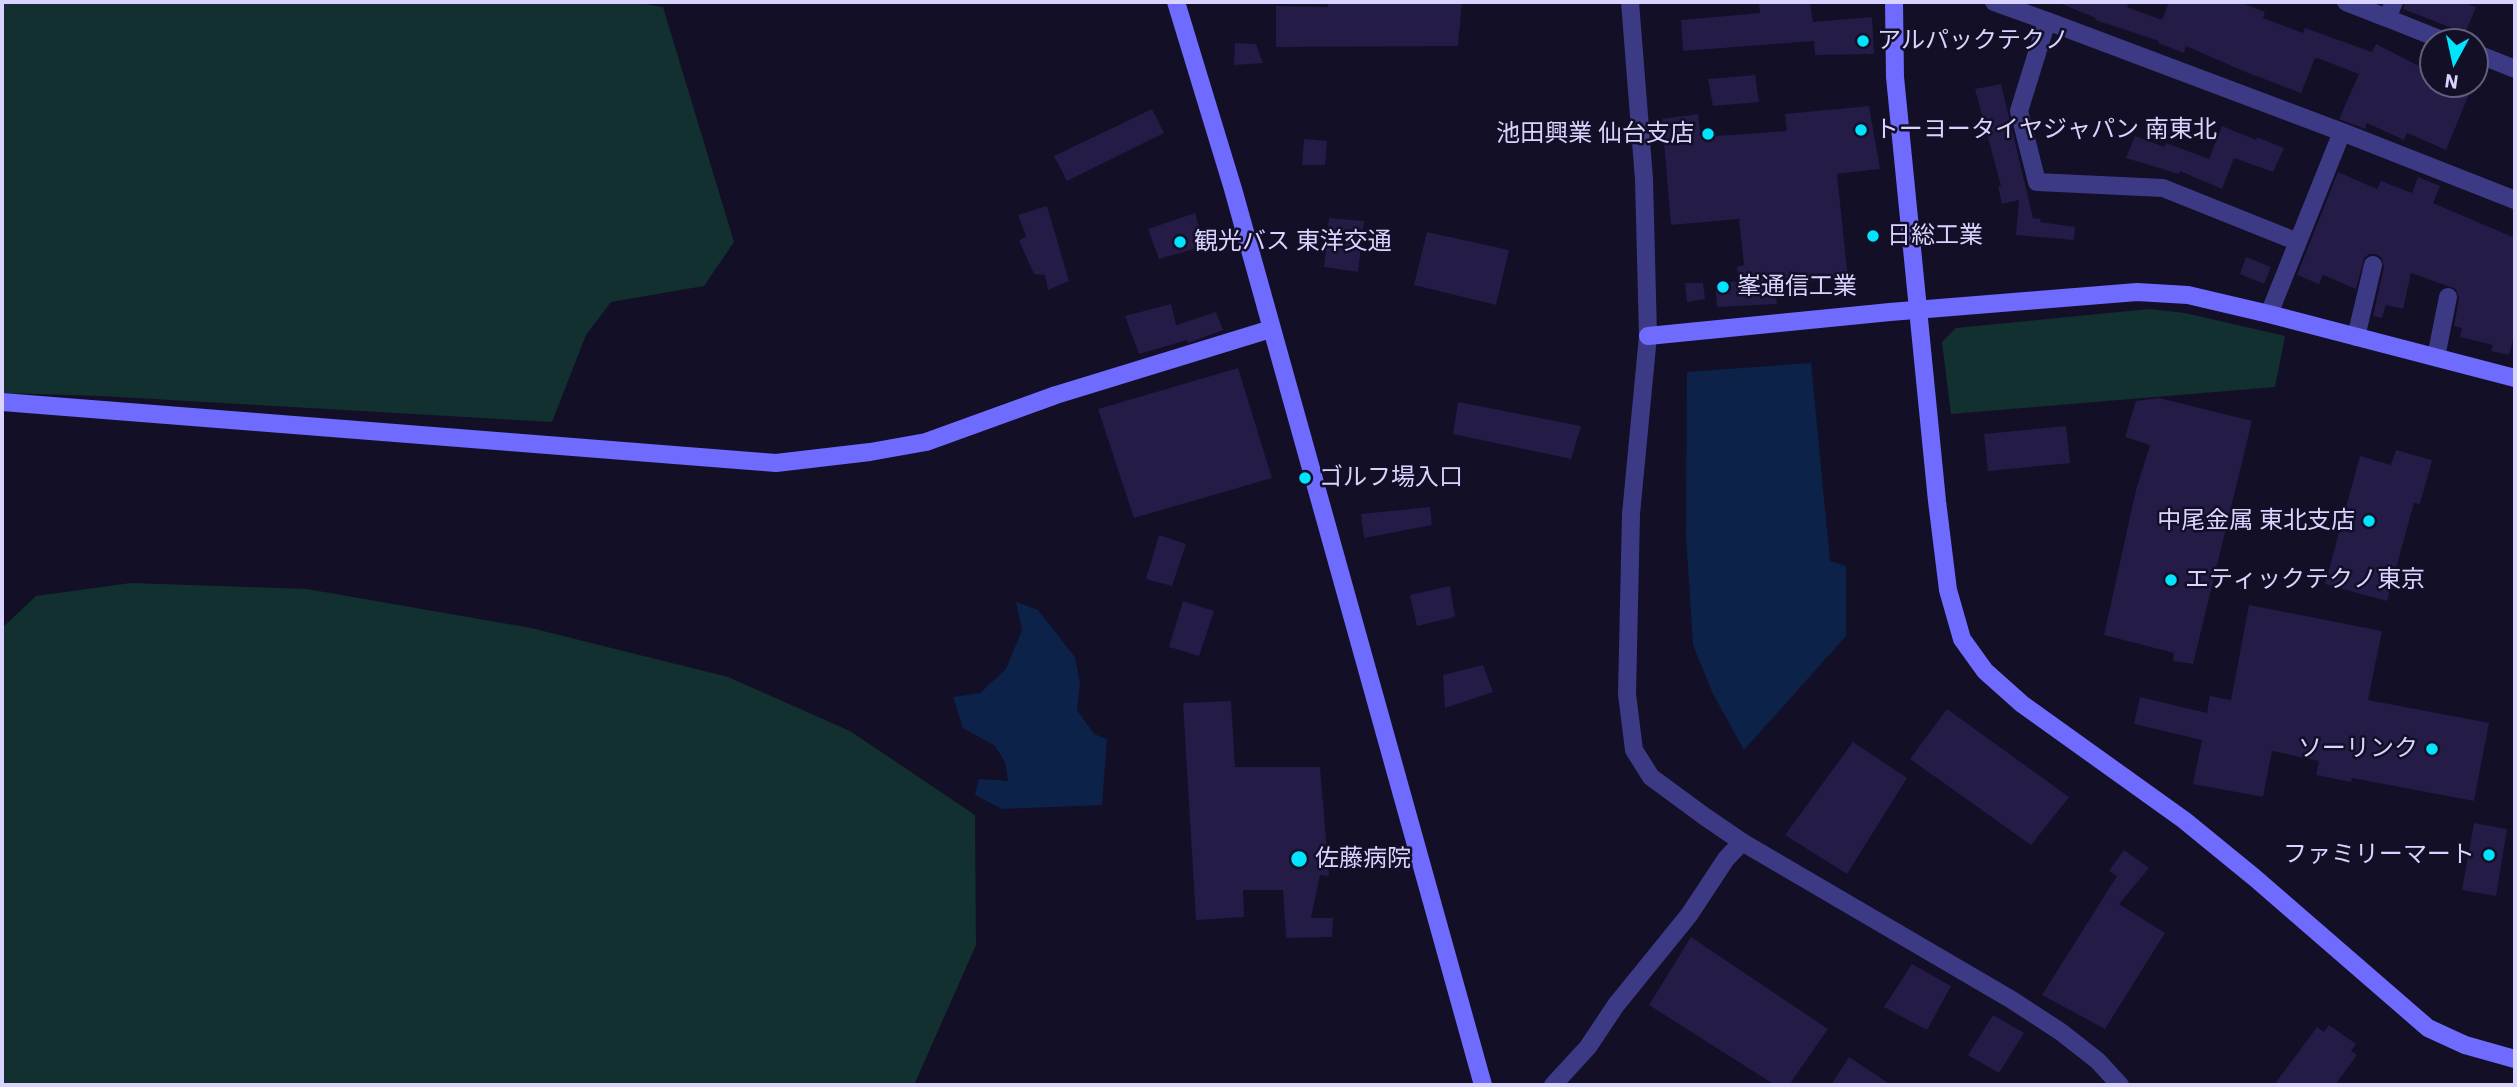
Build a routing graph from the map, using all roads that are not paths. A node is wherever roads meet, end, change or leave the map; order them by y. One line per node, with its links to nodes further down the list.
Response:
1 (1176, 2): 18 (street)
2 (1630, 2): 19 (street)
3 (1894, 2): 16 (street)
4 (1994, 2): 7 (street)
5 (2346, 2): 6 (street)
6 (2391, 10): 8 (street)
7 (2047, 21): 11 (street); 13 (street)
8 (2422, 28)
9 (2489, 59): 10 (street)
10 (2515, 69)
11 (2343, 132): 12 (street); 13 (street)
12 (2515, 200)
13 (2298, 242): 17 (street)
14 (2374, 265): 20 (street)
15 (2448, 297): 21 (street)
16 (1919, 310): 17 (street); 19 (street); 25 (street)
17 (2269, 314): 20 (street)
18 (1271, 329): 23 (street); 26 (street)
19 (1648, 337): 24 (street)
20 (2356, 337): 21 (street)
21 (2435, 357): 22 (street)
22 (2515, 378)
23 (2, 402)
24 (1742, 842): 27 (street); 28 (street)
25 (2515, 1059)
26 (1483, 1085)
27 (1553, 1085)
28 (2120, 1085)

